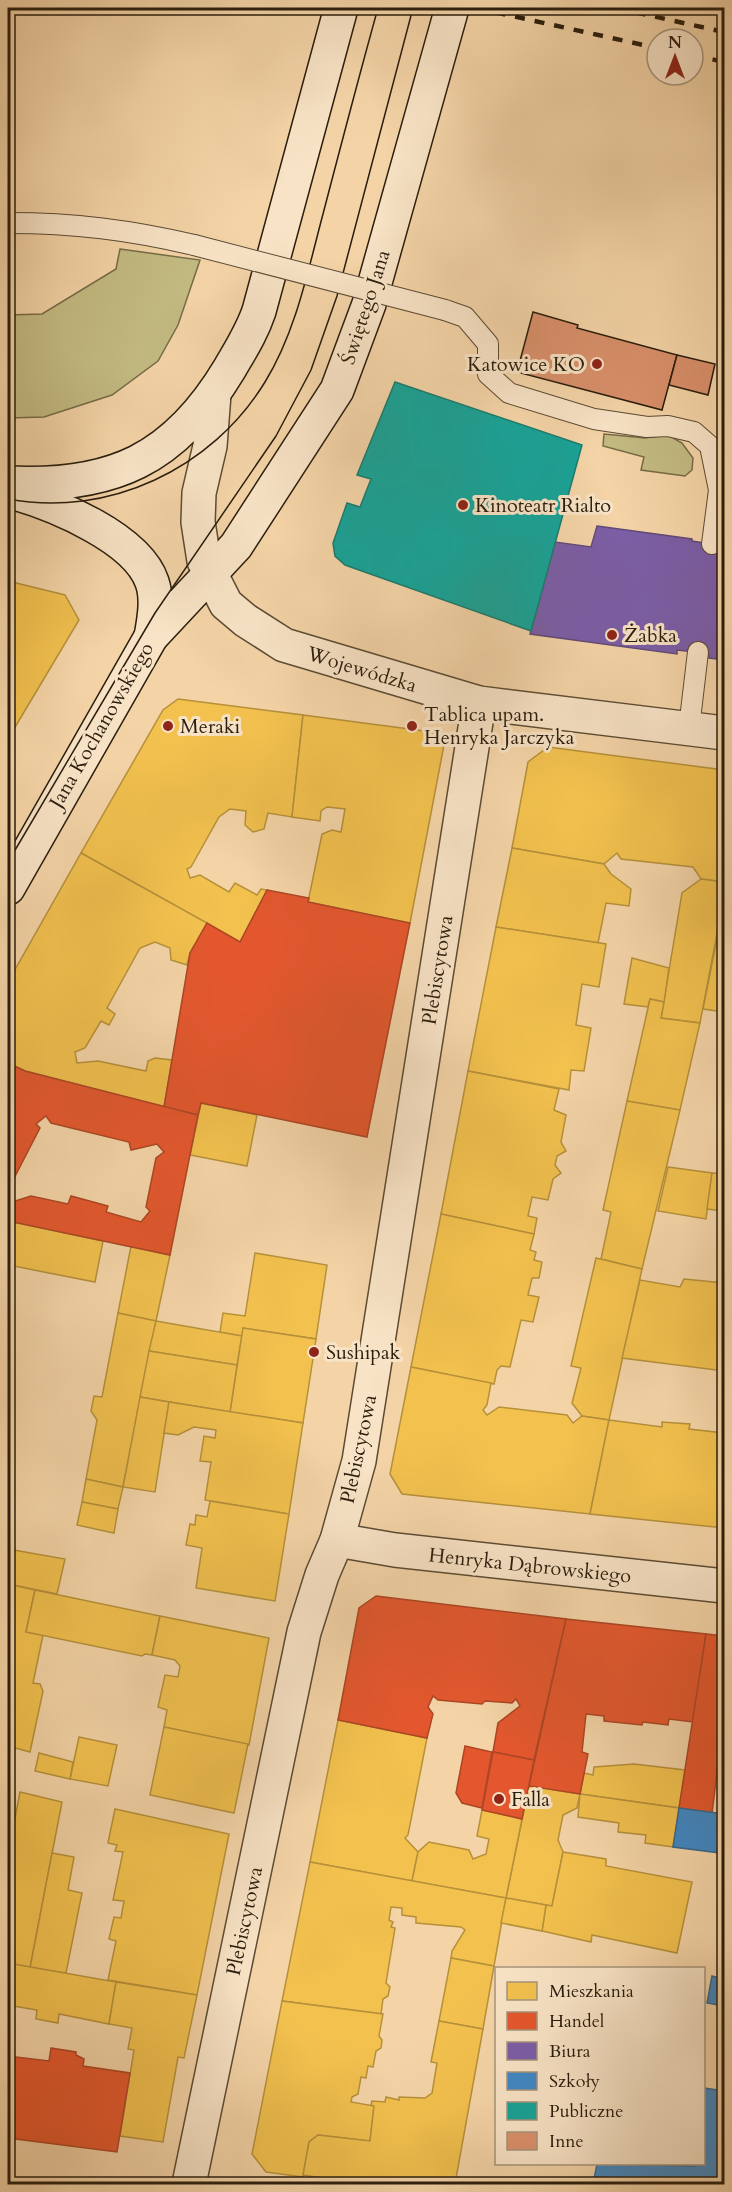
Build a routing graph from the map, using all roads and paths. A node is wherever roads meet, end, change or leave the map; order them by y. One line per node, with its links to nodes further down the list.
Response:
1 (341, 8): 4 (street)
2 (452, 8): 8 (street, Świętego Jana)
3 (8, 223): 7 (lane, bridge)
4 (214, 394): 5 (street); 8 (street, Wojewódzka)
5 (8, 483)
6 (8, 491): 9 (street)
7 (712, 544)
8 (210, 574): 9 (street, Jana Kochanowskiego); 11 (street, Wojewódzka)
9 (152, 637): 14 (street, Jana Kochanowskiego)
10 (698, 652): 12 (lane)
11 (479, 704): 12 (street, Wojewódzka); 15 (street, Plebiscytowa)
12 (689, 728): 13 (street, Wojewódzka)
13 (724, 732)
14 (8, 888)
15 (337, 1540): 16 (street, Henryka Dąbrowskiego); 17 (street, Plebiscytowa)
16 (724, 1586)
17 (189, 2184)

